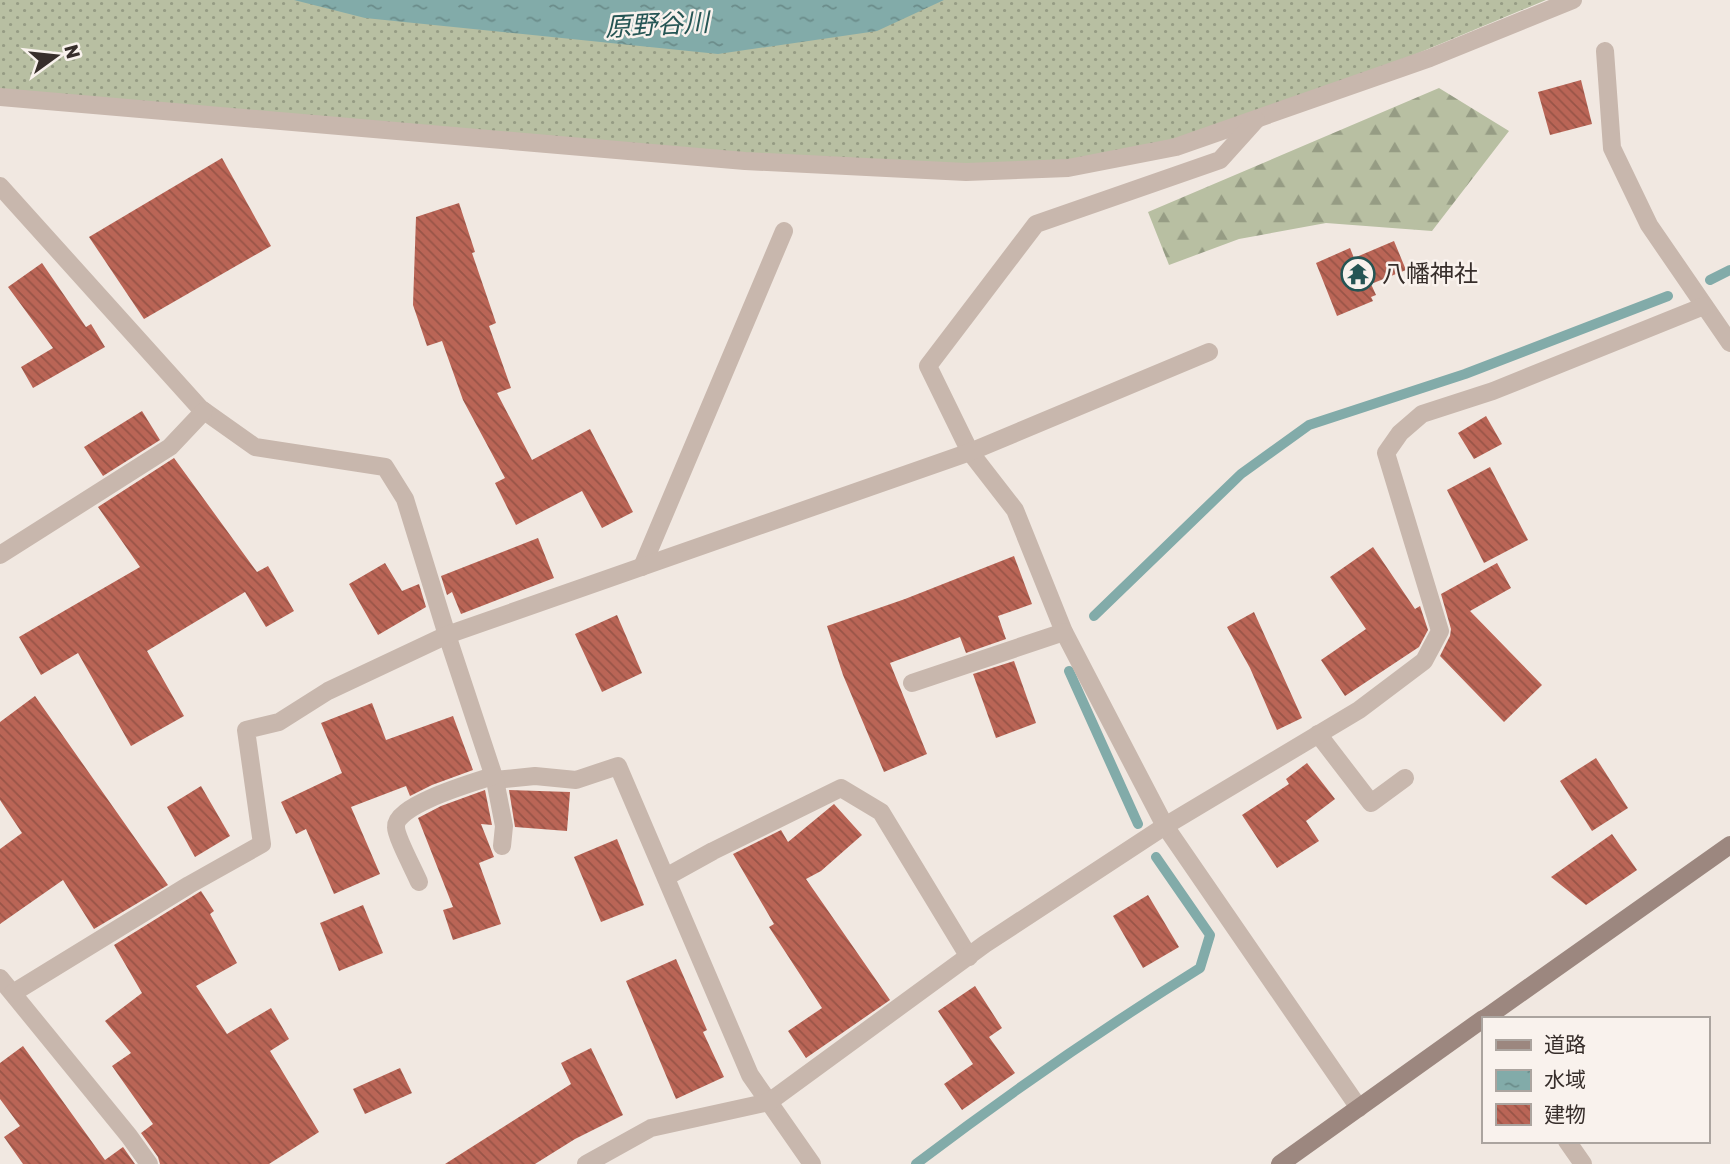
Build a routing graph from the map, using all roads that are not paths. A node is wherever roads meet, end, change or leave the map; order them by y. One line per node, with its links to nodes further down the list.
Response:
1 (1573, 0): 4 (street)
2 (1605, 51): 7 (street)
3 (0, 97): 4 (street)
4 (1258, 118): 11 (street)
5 (0, 186): 10 (street)
6 (783, 231): 13 (street)
7 (1704, 306): 8 (street); 17 (street)
8 (1730, 343)
9 (1209, 352): 11 (street)
10 (204, 411): 12 (street); 15 (street)
11 (970, 452): 13 (street); 14 (street)
12 (0, 555)
13 (642, 567): 15 (street)
14 (1065, 632): 16 (street); 20 (street)
15 (447, 635): 18 (street); 27 (street)
16 (912, 683)
17 (1318, 734): 19 (street); 20 (street)
18 (494, 778): 22 (street); 23 (street); 24 (street)
19 (1405, 778)
20 (1165, 826): 25 (street); 31 (street)
21 (1730, 845): 28 (street)
22 (502, 846)
23 (666, 877): 25 (street); 30 (street)
24 (419, 882)
25 (969, 957): 30 (street)
26 (0, 978): 27 (street)
27 (13, 993): 33 (street)
28 (1487, 1017)
29 (1482, 1021): 31 (street)
30 (769, 1102): 34 (street); 35 (street)
31 (1359, 1108): 36 (street)
32 (1568, 1143): 37 (street)
33 (149, 1164)
34 (586, 1164)
35 (812, 1164)
36 (1280, 1164)
37 (1583, 1164)

